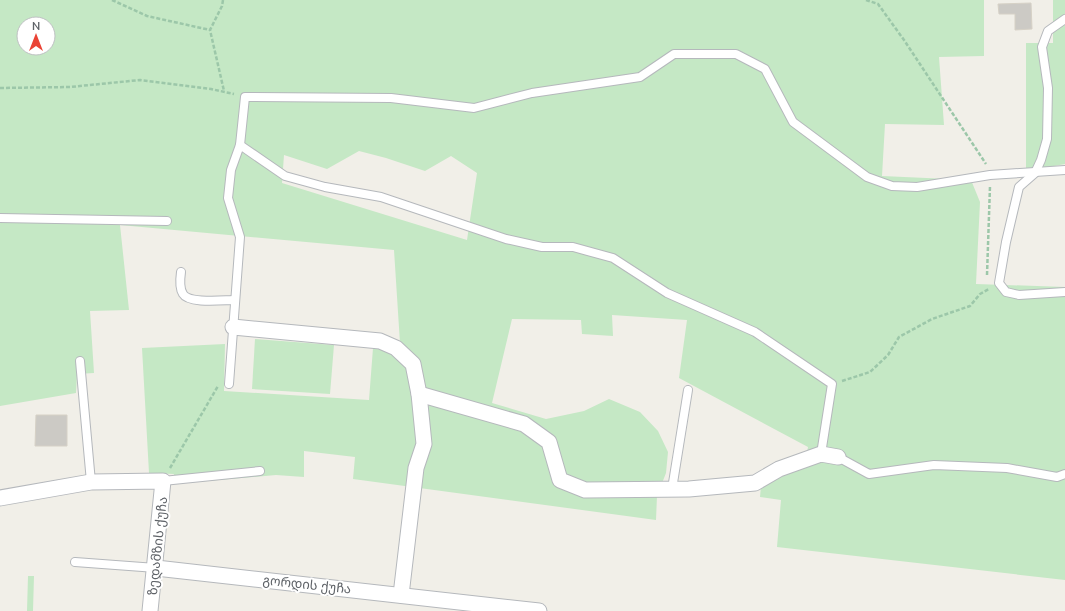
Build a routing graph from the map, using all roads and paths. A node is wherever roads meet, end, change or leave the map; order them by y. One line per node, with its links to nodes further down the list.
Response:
1 (112, 0): 5 (path)
2 (223, 0): 5 (path)
3 (866, 0): 12 (path)
4 (1065, 19): 11 (lane)
5 (210, 30): 7 (path)
6 (0, 88): 7 (path)
7 (224, 92): 8 (path)
8 (245, 97): 9 (lane); 12 (lane)
9 (240, 145): 19 (lane); 23 (lane)
10 (1065, 170): 11 (lane)
11 (1035, 173): 12 (lane); 16 (lane)
12 (990, 175): 17 (path)
13 (0, 218): 14 (lane)
14 (167, 221)
15 (180, 272): 19 (lane)
16 (999, 283): 17 (path); 18 (lane)
17 (986, 290): 23 (path)
18 (1065, 292)
19 (235, 300): 20 (lane)
20 (233, 327): 22 (lane); 25 (street)
21 (80, 361): 31 (lane)
22 (229, 384): 30 (path)
23 (832, 384): 26 (lane)
24 (688, 390): 32 (lane)
25 (419, 394): 32 (street); 36 (street)
26 (821, 454): 27 (street); 32 (street)
27 (838, 457): 29 (lane)
28 (260, 470): 30 (lane)
29 (1065, 474)
30 (163, 480): 31 (street); 35 (street, ზედამზის ქუჩა)
31 (91, 482): 33 (street)
32 (672, 490)
33 (0, 498)
34 (75, 562): 35 (lane, გორდის ქუჩა)
35 (156, 568): 36 (street, გორდის ქუჩა); 38 (street, ზედამზის ქუჩა)
36 (401, 595): 37 (street, გორდის ქუჩა)
37 (468, 607): 39 (street, გორდის ქუჩა)
38 (150, 611)
39 (539, 611)

